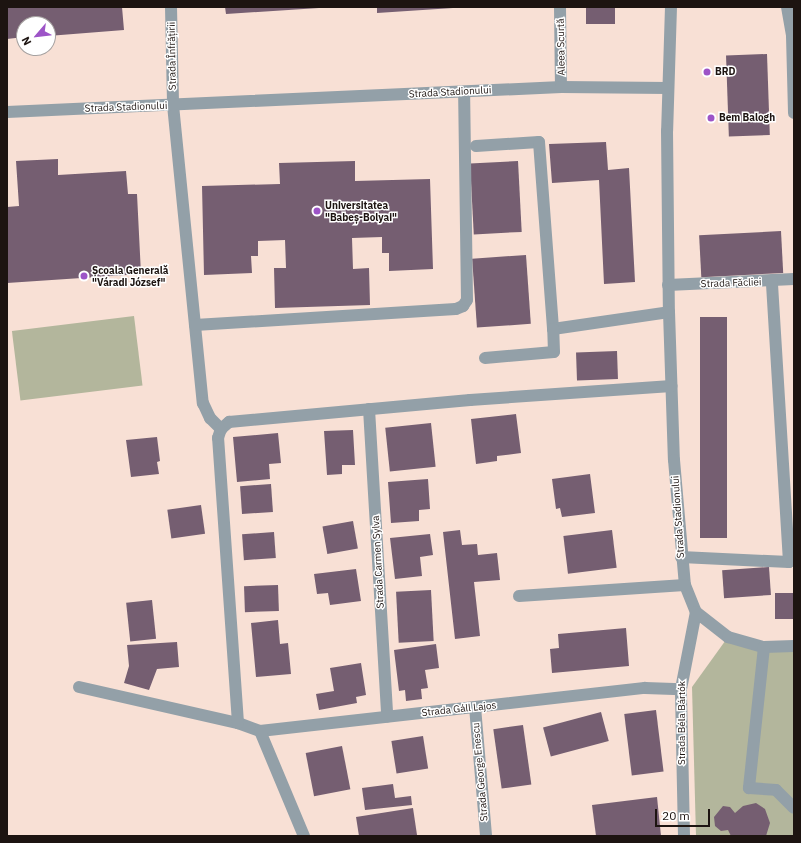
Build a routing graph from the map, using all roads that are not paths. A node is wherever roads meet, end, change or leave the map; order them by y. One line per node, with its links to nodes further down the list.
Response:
1 (171, 7): 9 (street, Strada Înfrățirii)
2 (560, 7): 6 (street, Aleea Scurtă)
3 (671, 7): 7 (street)
4 (786, 7): 5 (street)
5 (794, 86): 11 (street)
6 (561, 87): 7 (street, Strada Stadionului); 8 (street, Strada Stadionului)
7 (668, 88): 15 (street, Strada Stadionului)
8 (464, 92): 9 (street, Strada Stadionului); 17 (street)
9 (173, 106): 10 (street, Strada Stadionului); 17 (street, Strada Înfrățirii)
10 (7, 112)
11 (794, 113)
12 (476, 146): 18 (street)
13 (794, 279): 14 (street, Strada Făcliei)
14 (772, 281): 15 (street, Strada Făcliei); 23 (street)
15 (668, 285): 16 (street, Strada Stadionului)
16 (669, 312): 18 (street); 20 (street, Strada Stadionului)
17 (195, 325): 22 (street, Strada Înfrățirii)
18 (553, 329): 19 (street)
19 (485, 358)
20 (672, 386): 21 (street); 23 (street, Strada Stadionului)
21 (369, 408): 22 (street); 32 (street, Strada Carmen Sylva)
22 (221, 429): 33 (street)
23 (681, 557): 24 (street, Strada Stadionului)
24 (685, 585): 25 (street); 26 (street, Strada Stadionului)
25 (519, 596)
26 (696, 612): 28 (street); 30 (street, Strada Béla Bártók)
27 (794, 646): 28 (street)
28 (764, 647): 35 (street)
29 (79, 687): 33 (street, Strada Gáll Lajos)
30 (681, 689): 31 (street, Strada Gáll Lajos); 38 (street, Strada Béla Bártók)
31 (475, 707): 32 (street, Strada Gáll Lajos); 37 (street, Strada George Enescu)
32 (387, 716): 34 (street, Strada Gáll Lajos)
33 (238, 723): 34 (street, Strada Gáll Lajos)
34 (260, 731): 36 (street)
35 (794, 808)
36 (304, 836)
37 (486, 836)
38 (684, 836)

